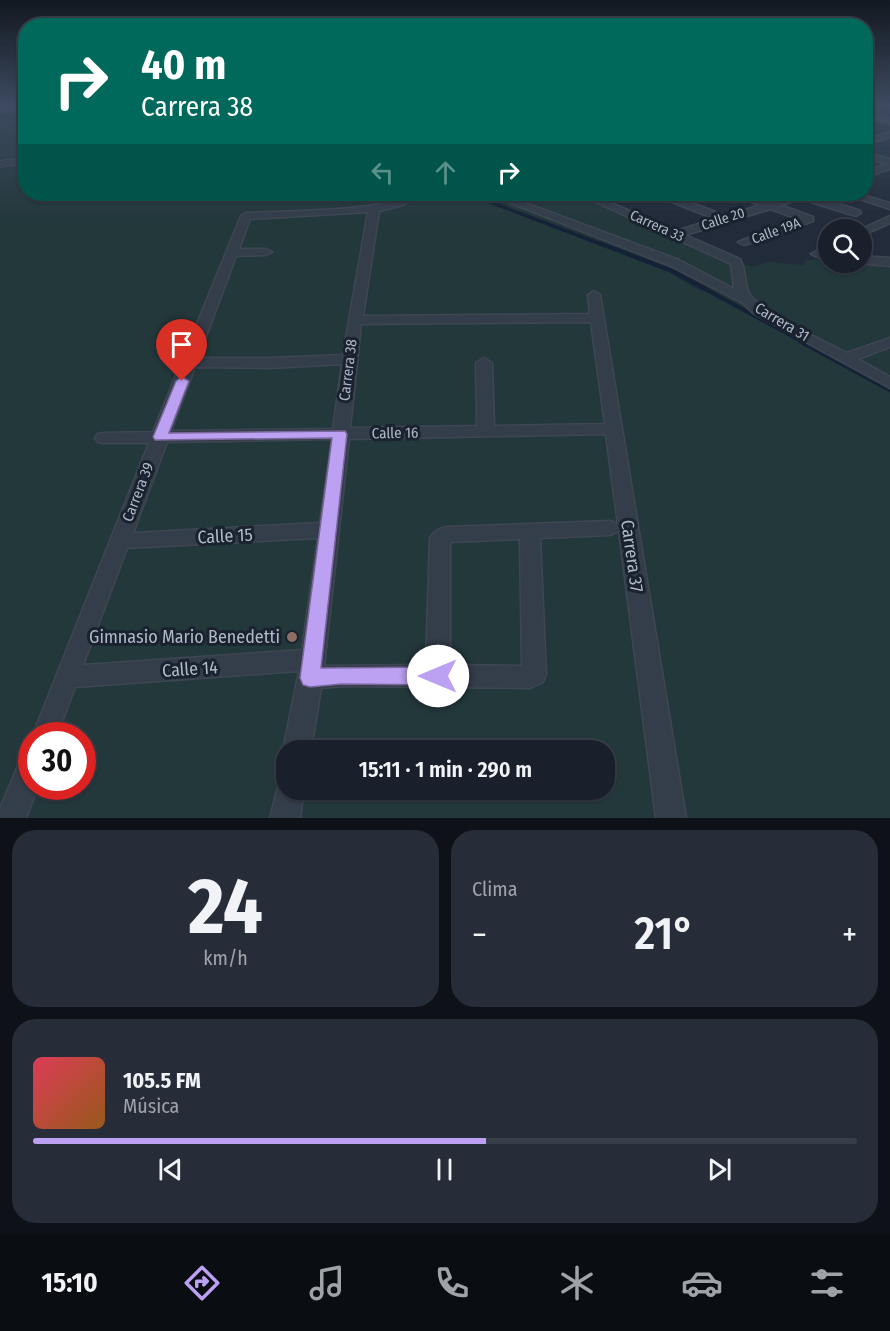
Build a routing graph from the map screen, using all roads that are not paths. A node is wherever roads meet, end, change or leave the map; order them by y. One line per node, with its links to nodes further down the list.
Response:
1 (873, 158): 4 (street)
2 (18, 159): 3 (street)
3 (0, 162)
4 (890, 164): 5 (street)
5 (873, 171)
6 (402, 201): 16 (street)
7 (511, 201): 31 (street)
8 (599, 201): 21 (street, Carrera 33)
9 (678, 201): 18 (street)
10 (757, 201): 14 (street)
11 (781, 201): 14 (street, Calle 20)
12 (822, 201): 17 (street)
13 (873, 201): 15 (street)
14 (769, 205): 18 (street, Calle 20); 22 (street, Calle 19A)
15 (890, 206)
16 (374, 209): 25 (street, Carrera 39); 33 (street, Carrera 38)
17 (856, 213)
18 (725, 219): 21 (street, Calle 20)
19 (890, 219): 20 (street)
20 (872, 228)
21 (675, 235): 23 (street, Carrera 33)
22 (744, 242)
23 (698, 244): 31 (street, Carrera 31)
24 (266, 252): 25 (street)
25 (232, 253): 37 (street, Carrera 39)
26 (890, 253): 28 (street)
27 (872, 261): 28 (street)
28 (875, 261): 29 (street)
29 (890, 262)
30 (594, 295): 32 (street, Carrera 37)
31 (746, 300): 35 (street, Carrera 31)
32 (598, 318): 33 (street); 40 (street, Carrera 37)
33 (355, 320): 36 (street, Carrera 38)
34 (890, 342): 35 (street)
35 (844, 358): 39 (street, Carrera 31)
36 (350, 359): 37 (street); 42 (street, Carrera 38)
37 (189, 362): 43 (street, Carrera 39)
38 (484, 363): 41 (street)
39 (890, 383)
40 (614, 429): 41 (street, Calle 16); 58 (street, Carrera 37)
41 (486, 431): 42 (street, Calle 16)
42 (340, 434): 43 (street, Calle 16); 46 (street, Carrera 38)
43 (160, 437): 44 (street, Calle 16); 48 (street, Carrera 39)
44 (104, 438)
45 (610, 528): 47 (street)
46 (330, 530): 48 (street, Calle 15); 49 (street, Carrera 38)
47 (530, 532): 50 (street); 50 (street, Calle 14)
48 (119, 541): 51 (street, Carrera 39)
49 (312, 669): 50 (street, Calle 14); 51 (street, Calle 14); 53 (street, Carrera 38)
50 (438, 676)
51 (66, 677): 52 (street, Carrera 39)
52 (49, 722)
53 (299, 740)
54 (18, 800): 56 (street)
55 (288, 800): 57 (street)
56 (11, 818)
57 (285, 818)
58 (671, 818)

